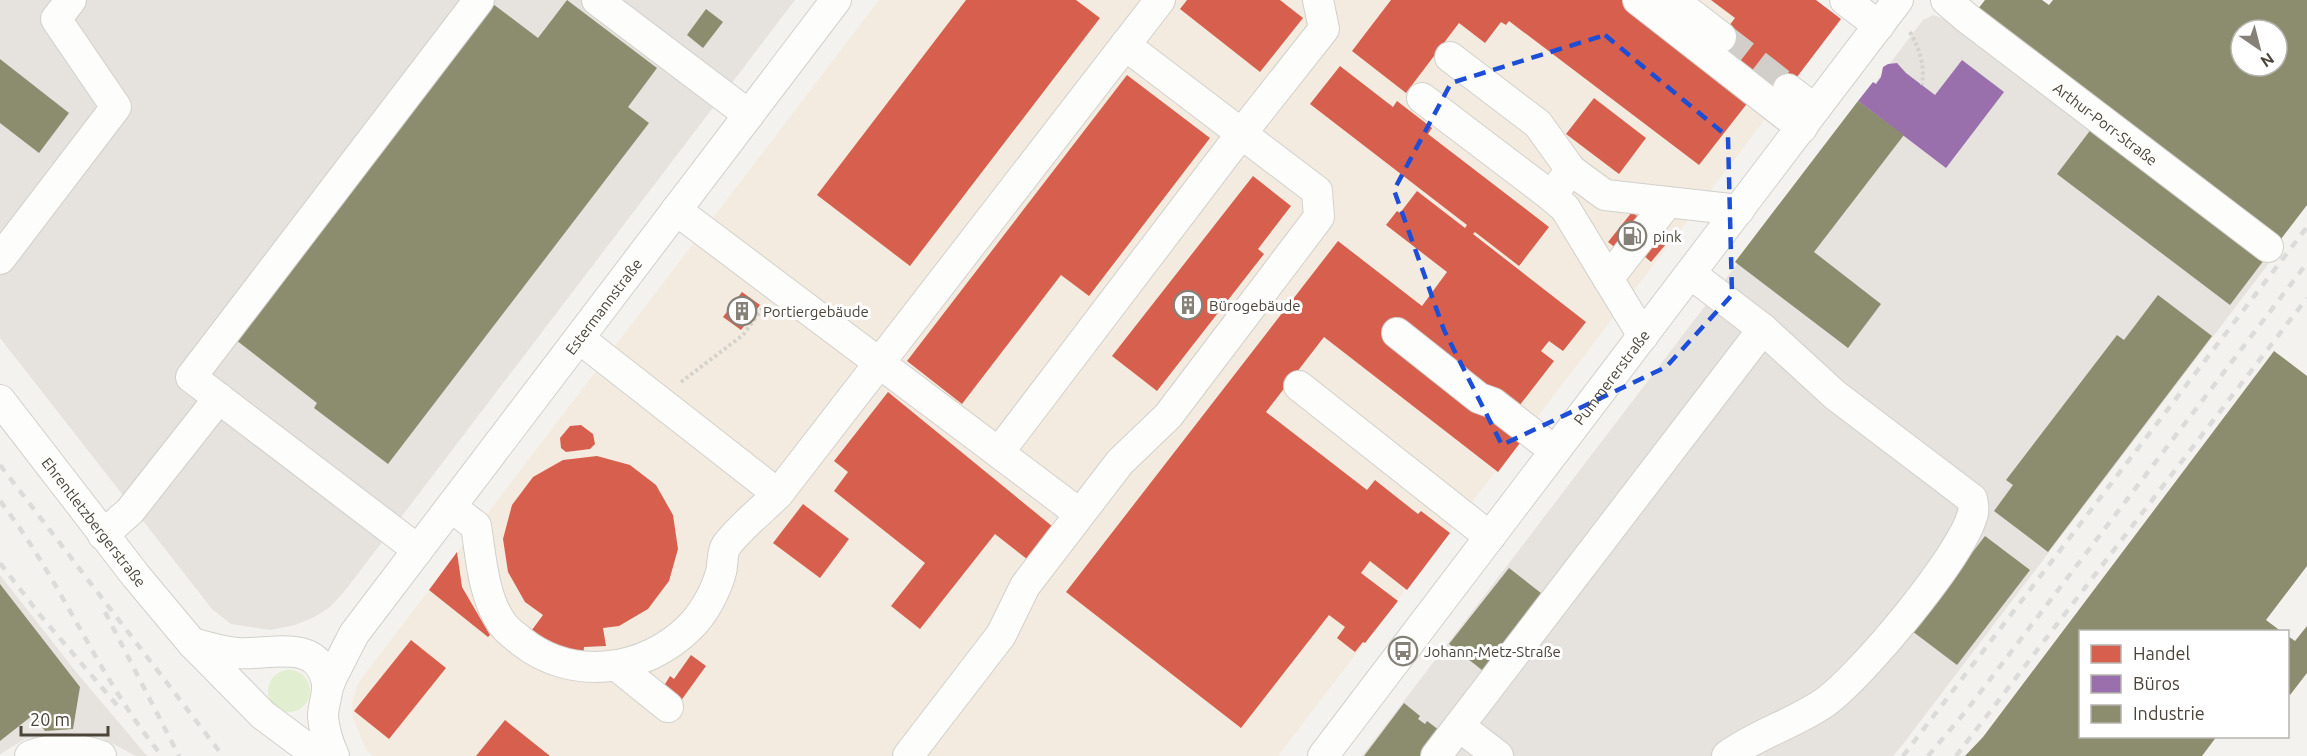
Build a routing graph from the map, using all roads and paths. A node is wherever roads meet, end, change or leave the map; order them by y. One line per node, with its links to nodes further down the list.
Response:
1 (71, 0): 28 (street)
2 (479, 0): 39 (street)
3 (597, 0): 20 (street)
4 (836, 0): 20 (street, Estermannstraße)
5 (1160, 0): 15 (street)
6 (1318, 0): 22 (street)
7 (1638, 0): 21 (street)
8 (1673, 0): 14 (street)
9 (1845, 0): 12 (street)
10 (1898, 0): 12 (street, Pummererstraße)
11 (1946, 0): 29 (street, Arthur-Porr-Straße)
12 (1879, 26): 21 (street, Pummererstraße)
13 (1910, 32): 17 (path)
14 (1721, 37)
15 (1125, 45): 22 (street); 37 (street)
16 (1450, 57): 23 (street)
17 (1922, 85)
18 (1788, 89): 21 (street)
19 (1422, 98): 24 (street)
20 (749, 115): 26 (street, Estermannstraße)
21 (1808, 118): 27 (street, Pummererstraße)
22 (1241, 134): 43 (street); 46 (street)
23 (1572, 170): 24 (street); 25 (street)
24 (1551, 196): 30 (street)
25 (1659, 201): 27 (street); 30 (street)
26 (676, 210): 32 (street); 36 (street, Estermannstraße)
27 (1739, 210): 31 (street, Pummererstraße)
28 (4, 244)
29 (2268, 247)
30 (1604, 272): 35 (street)
31 (1691, 274): 33 (street); 35 (street, Pummererstraße)
32 (779, 287): 37 (street); 41 (path)
33 (1763, 329): 57 (street); 66 (street)
34 (1397, 333): 42 (street)
35 (1643, 336): 42 (street, Pummererstraße)
36 (580, 339): 41 (street); 45 (street, Estermannstraße)
37 (880, 363): 43 (street); 44 (street)
38 (1299, 386): 48 (street)
39 (219, 398): 47 (street); 49 (street)
40 (0, 400): 47 (street, Ehrentletzbergerstraße)
41 (658, 400): 44 (street)
42 (1556, 451): 48 (street, Pummererstraße)
43 (999, 453): 46 (street)
44 (778, 494): 53 (street)
45 (451, 507): 49 (street, Estermannstraße); 53 (street)
46 (1080, 514): 62 (street)
47 (104, 535): 51 (street, Ehrentletzbergerstraße)
48 (1490, 537): 63 (street, Pummererstraße)
49 (418, 550): 50 (street, Estermannstraße)
50 (369, 613): 52 (street, Estermannstraße); 54 (street, Estermannstraße)
51 (192, 643): 52 (street); 56 (street, Ehrentletzbergerstraße)
52 (284, 651): 54 (street); 56 (street, Ehrentletzbergerstraße)
53 (617, 666): 55 (street)
54 (326, 696): 56 (street); 61 (street)
55 (668, 707)
56 (267, 718): 60 (street, Ehrentletzbergerstraße)
57 (1459, 726): 64 (street); 65 (street)
58 (30, 756): 59 (street)
59 (101, 756)
60 (318, 756)
61 (334, 756)
62 (908, 756)
63 (1323, 756)
64 (1436, 756)
65 (1498, 756)
66 (1727, 756)

